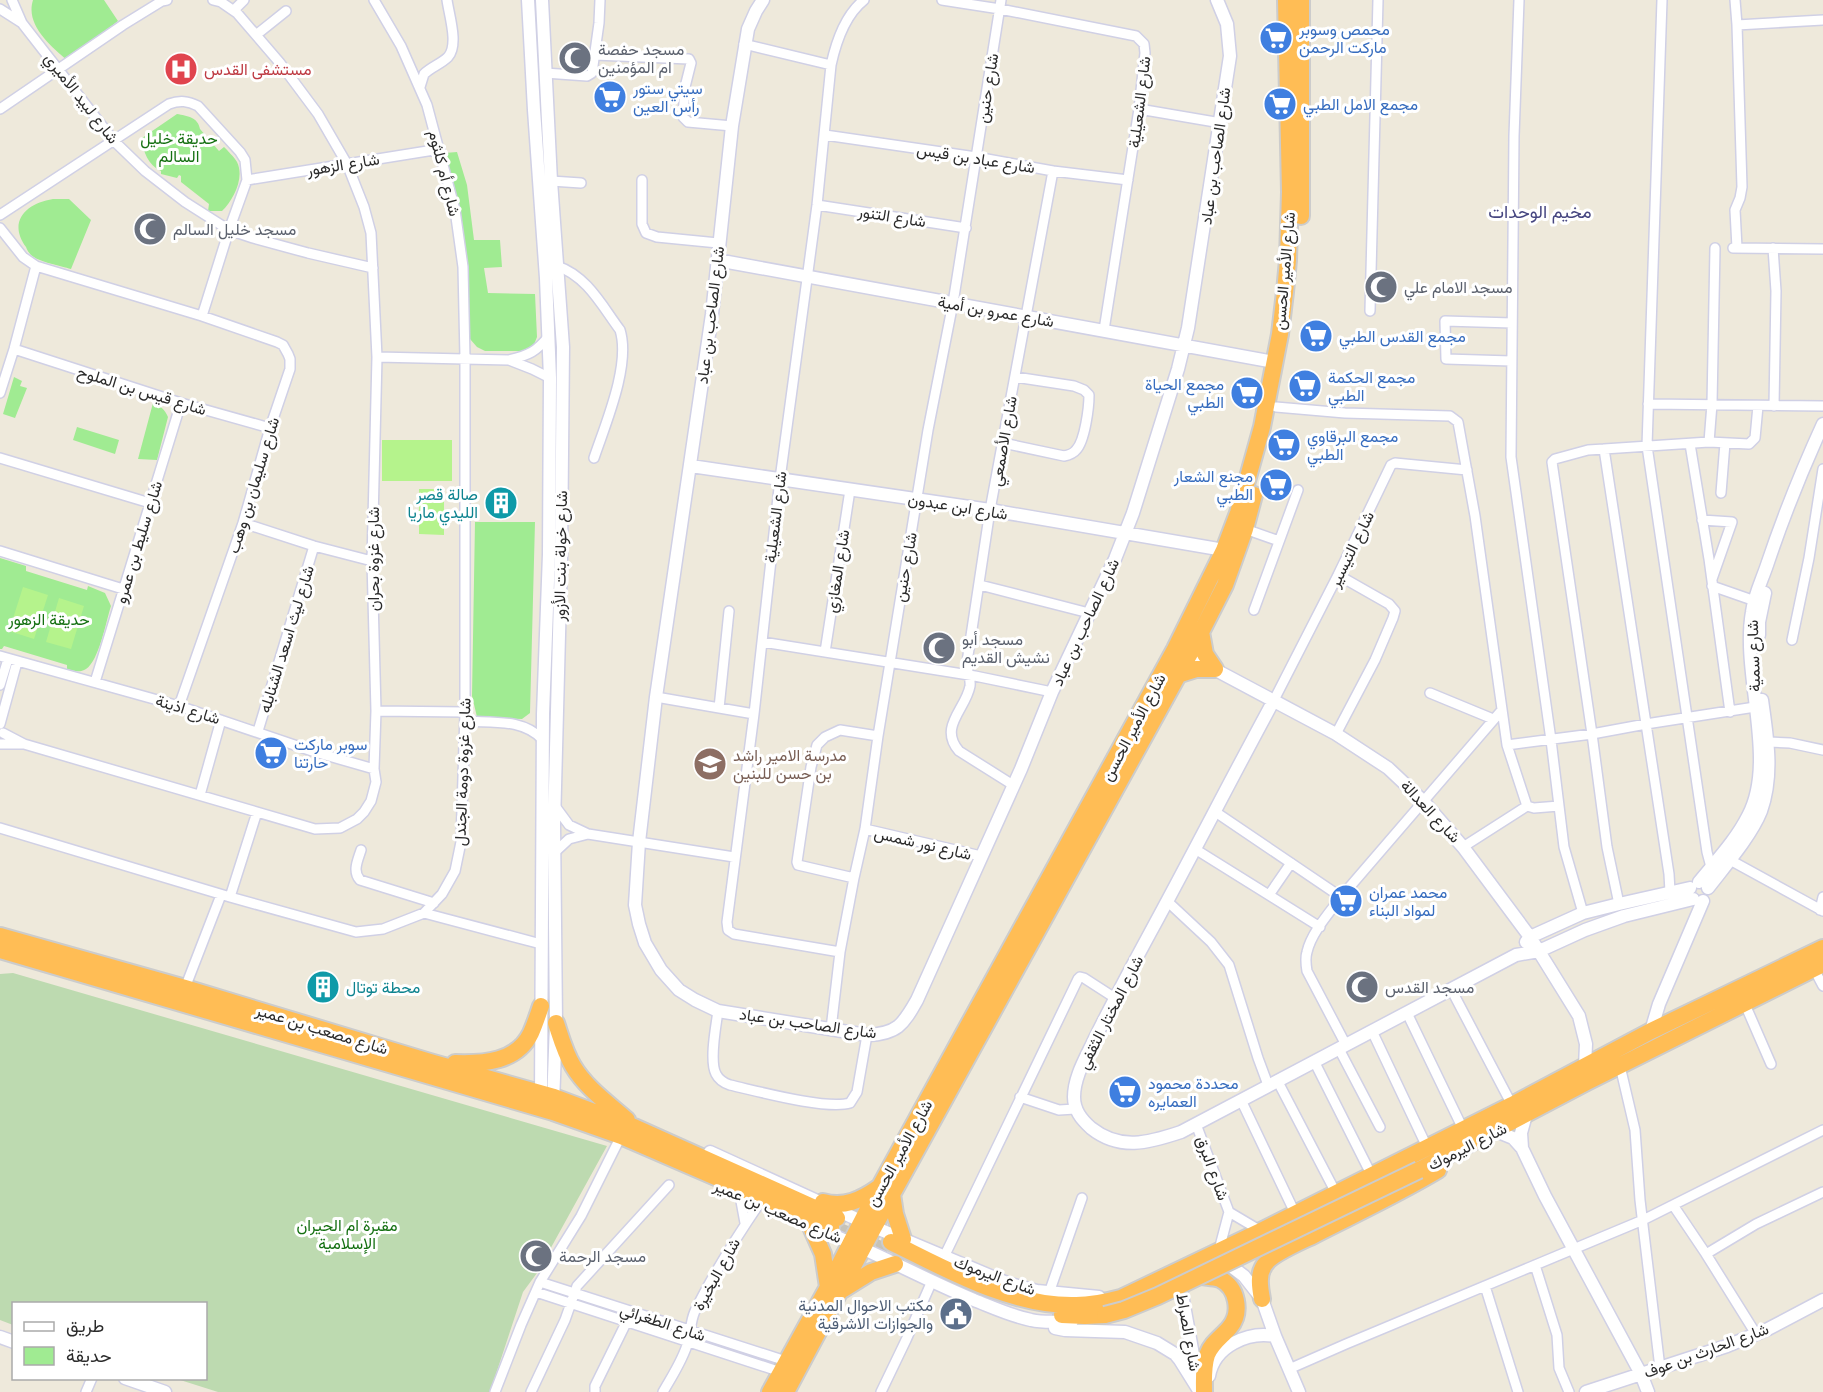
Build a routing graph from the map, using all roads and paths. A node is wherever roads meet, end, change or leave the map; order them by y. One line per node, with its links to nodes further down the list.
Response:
1 (11, 0): 21 (street); 25 (street, شارع لبيد الأميري)
2 (167, 0): 31 (street)
3 (213, 0): 22 (street, شارع غزوة بحران)
4 (374, 0): 33 (street, شارع أم كلثوم)
5 (447, 0): 33 (street)
6 (528, 0): 41 (street, شارع خولة بنت الأزور)
7 (542, 0): 32 (street, شارع خولة بنت الأزور)
8 (600, 0): 29 (street)
9 (763, 0): 28 (street, شارع الصاحب بن عباد)
10 (864, 0): 30 (street, شارع الشعيلية)
11 (942, 0): 20 (street, شارع الشعيلية)
12 (1217, 0): 36 (street, شارع الصاحب بن عباد)
13 (1286, 0): 77 (highway, شارع الأمير الحسن)
14 (1301, 0): 87 (highway, شارع الأمير الحسن)
15 (1378, 0): 65 (street)
16 (1519, 0): 68 (street)
17 (1662, 0): 82 (street)
18 (1735, 0): 26 (street)
19 (242, 1): 22 (street)
20 (1001, 4): 35 (street, شارع الشعيلية); 42 (street, شارع حنين)
21 (0, 8): 25 (street, شارع لبيد الأميري)
22 (234, 10): 27 (street, شارع غزوة بحران)
23 (286, 11): 27 (street)
24 (1823, 20): 26 (street)
25 (22, 23): 31 (street, شارع لبيد الأميري)
26 (1737, 25): 57 (street)
27 (256, 35): 43 (street, شارع غزوة بحران)
28 (744, 44): 30 (street); 37 (street, شارع الصاحب بن عباد)
29 (595, 55): 32 (street); 37 (street)
30 (831, 65): 38 (street, شارع الشعيلية)
31 (59, 69): 34 (street); 39 (street, شارع لبيد الأميري)
32 (545, 73): 41 (street, شارع خولة بنت الأزور)
33 (420, 87): 40 (street, شارع أم كلثوم)
34 (0, 109)
35 (1139, 109): 36 (street); 47 (street, شارع الشعيلية)
36 (1221, 123): 71 (street, شارع الصاحب بن عباد)
37 (732, 126): 55 (street, شارع الصاحب بن عباد)
38 (825, 135): 42 (street, شارع عباد بن قيس); 50 (street, شارع الشعيلية)
39 (114, 141): 45 (street); 51 (street); 54 (street, شارع لبيد الأميري)
40 (440, 150): 43 (street, شارع الزهور); 74 (street, شارع أم كلثوم)
41 (544, 157): 48 (street, شارع خولة بنت الأزور); 70 (street, شارع خولة بنت الأزور)
42 (976, 157): 44 (street, شارع عباد بن قيس); 53 (street, شارع حنين)
43 (347, 164): 45 (street, شارع الزهور); 62 (street, شارع غزوة بحران)
44 (1053, 171): 47 (street, شارع عباد بن قيس); 67 (street, شارع الأصمعي)
45 (247, 180): 54 (street)
46 (642, 180): 55 (street)
47 (1128, 180): 69 (street, شارع الشعيلية)
48 (551, 181): 49 (street); 61 (street, شارع خولة بنت الأزور)
49 (581, 183)
50 (818, 206): 53 (street, شارع التنور); 63 (street, شارع الشعيلية)
51 (0, 215)
52 (0, 228): 60 (street, شارع سليمان بن وهب)
53 (966, 228): 64 (street, شارع حنين)
54 (229, 230): 62 (street, شارع لبيد الأميري); 66 (street)
55 (718, 243): 59 (street, شارع الصاحب بن عباد)
56 (1715, 248): 83 (street)
57 (1773, 248): 58 (street); 85 (street)
58 (1823, 249)
59 (717, 260): 63 (street, شارع عمرو بن أمية); 100 (street, شارع الصاحب بن عباد)
60 (36, 266): 66 (street, شارع سليمان بن وهب); 72 (street)
61 (557, 266): 99 (street); 119 (street, شارع خولة بنت الأزور)
62 (373, 268): 73 (street, شارع غزوة بحران)
63 (809, 276): 64 (street, شارع عمرو بن أمية); 103 (street, شارع الشعيلية)
64 (953, 303): 67 (street, شارع عمرو بن أمية); 107 (street, شارع حنين)
65 (1370, 311)
66 (202, 316): 89 (street, شارع سليمان بن وهب)
67 (1027, 316): 69 (street, شارع عمرو بن أمية); 78 (street, شارع الأصمعي)
68 (1512, 323): 76 (street); 76 (street)
69 (1104, 330): 71 (street, شارع عمرو بن أمية)
70 (549, 336): 75 (street); 79 (street, شارع خولة بنت الأزور)
71 (1184, 346): 77 (street, شارع عمرو بن أمية); 113 (street, شارع الصاحب بن عباد)
72 (14, 349): 80 (street); 81 (street, شارع قيس بن الملوح)
73 (376, 357): 74 (street); 118 (street, شارع غزوة بحران)
74 (465, 358): 75 (street); 152 (street, شارع غزوة دومة الجندل)
75 (509, 360): 79 (street)
76 (1511, 361): 164 (street)
77 (1274, 362): 116 (highway, شارع الأمير الحسن)
78 (1015, 377): 92 (street, شارع الأصمعي); 92 (street)
79 (550, 378): 119 (street, شارع خولة بنت الأزور)
80 (0, 393)
81 (181, 403): 89 (street, شارع قيس بن الملوح); 108 (street, شارع سليط بن عمرو)
82 (1648, 404): 83 (street); 95 (street)
83 (1712, 404): 84 (street); 91 (street)
84 (1758, 406): 85 (street); 93 (street)
85 (1774, 406): 86 (street)
86 (1823, 406)
87 (1276, 407): 102 (street); 112 (highway, شارع الأمير الحسن)
88 (1823, 424): 97 (street, شارع سمية)
89 (270, 428): 111 (street, شارع سليمان بن وهب)
90 (1823, 440): 97 (street, شارع سمية)
91 (1709, 442): 93 (street); 94 (street)
92 (1003, 443): 109 (street, شارع الأصمعي)
93 (1725, 443): 106 (street)
94 (1690, 444): 95 (street); 110 (street)
95 (1647, 446): 96 (street); 153 (street)
96 (1604, 449): 156 (street); 161 (street)
97 (1816, 455): 124 (street, شارع سمية); 165 (street, شارع سمية)
98 (0, 458): 108 (street)
99 (594, 458)
100 (691, 466): 103 (street, شارع ابن عبدون); 142 (street, شارع الصاحب بن عباد)
101 (1823, 469): 129 (street)
102 (1467, 470): 120 (street, شارع التيسير); 147 (street)
103 (780, 479): 104 (street, شارع ابن عبدون); 130 (street, شارع الشعيلية)
104 (850, 490): 107 (street, شارع ابن عبدون); 131 (street, شارع المغازي)
105 (1298, 490): 114 (street)
106 (1721, 493)
107 (917, 499): 109 (street, شارع ابن عبدون); 134 (street, شارع حنين)
108 (150, 503): 123 (street, شارع سليط بن عمرو)
109 (990, 510): 113 (street, شارع ابن عبدون); 122 (street, شارع الأصمعي)
110 (1702, 520): 121 (street); 121 (street)
111 (243, 523): 115 (street); 144 (street, شارع سليمان بن وهب)
112 (1245, 530): 114 (street); 128 (highway, شارع الأمير الحسن)
113 (1126, 534): 116 (street, شارع ابن عبدون); 127 (street, شارع الصاحب بن عباد)
114 (1279, 541): 125 (street)
115 (314, 546): 118 (street); 159 (street, شارع ليث اسعد الشنابله)
116 (1224, 550): 132 (highway, شارع الأمير الحسن)
117 (0, 551): 123 (street)
118 (372, 561): 148 (street, شارع غزوة بحران)
119 (555, 570): 150 (street, شارع خولة بنت الأزور); 174 (street, شارع خولة بنت الأزور)
120 (1338, 575): 143 (street, شارع التيسير); 160 (street)
121 (1712, 584): 124 (street); 149 (street)
122 (980, 585): 127 (street); 136 (street, شارع الأصمعي)
123 (123, 589): 138 (street, شارع سليط بن عمرو)
124 (1755, 601): 145 (street, شارع سمية)
125 (1254, 610)
126 (729, 611): 146 (street)
127 (1089, 613): 140 (street, شارع الصاحب بن عباد)
128 (1201, 632): 132 (highway, شارع الأمير الحسن); 135 (highway)
129 (1792, 640)
130 (762, 642): 131 (street); 151 (street, شارع الشعيلية)
131 (825, 652): 134 (street)
132 (1182, 652): 135 (street, شارع العدالة); 137 (highway, شارع الأمير الحسن); 253 (highway, شارع الأمير الحسن)
133 (8, 659): 138 (street, شارع اذينة); 139 (street); 158 (street)
134 (889, 663): 136 (street); 162 (street, شارع حنين)
135 (1215, 669): 137 (highway); 143 (street, شارع العدالة)
136 (969, 675): 140 (street); 171 (street, شارع الأصمعي)
137 (1177, 675): 253 (highway, شارع الأمير الحسن)
138 (95, 682): 144 (street, شارع اذينة)
139 (0, 685)
140 (1052, 692): 171 (street, شارع الصاحب بن عباد)
141 (1430, 693): 155 (street)
142 (656, 697): 146 (street); 182 (street, شارع الصاحب بن عباد)
143 (1274, 700): 160 (street, شارع العدالة); 177 (street, شارع المختار الثقفي)
144 (179, 706): 154 (street, شارع اذينة)
145 (1755, 707): 149 (street); 191 (street, شارع سمية)
146 (719, 708): 151 (street)
147 (1502, 710): 155 (street); 168 (street)
148 (376, 711): 152 (street); 170 (street, شارع غزوة بحران)
149 (1730, 712): 153 (street)
150 (543, 714): 157 (street); 163 (street, شارع خولة بنت الأزور)
151 (754, 714): 188 (street, شارع الشعيلية)
152 (465, 717): 157 (street); 200 (street, شارع غزوة دومة الجندل)
153 (1687, 717): 156 (street); 191 (street)
154 (221, 720): 159 (street, شارع اذينة); 172 (street)
155 (1493, 720): 173 (street)
156 (1646, 724): 161 (street); 193 (street)
157 (521, 725): 163 (street)
158 (1, 728): 166 (street); 167 (street, شارع غزوة بحران)
159 (258, 731): 170 (street, شارع اذينة)
160 (1336, 734): 173 (street, شارع العدالة)
161 (1592, 734): 164 (street); 201 (street)
162 (878, 736): 180 (street, شارع حنين); 192 (street)
163 (543, 740): 208 (street, شارع خولة بنت الأزور)
164 (1551, 740): 168 (street); 176 (street)
165 (1769, 742): 169 (street); 189 (street, شارع سمية)
166 (0, 744): 167 (street, شارع غزوة بحران)
167 (24, 744): 172 (street, شارع غزوة بحران)
168 (1507, 745): 175 (street)
169 (1823, 750)
170 (374, 769): 178 (street, شارع غزوة بحران)
171 (1014, 785): 187 (street, شارع الصاحب بن عباد)
172 (200, 795): 178 (street, شارع غزوة بحران)
173 (1423, 801): 183 (street, شارع العدالة); 197 (street)
174 (555, 806): 181 (street); 186 (street, شارع خولة بنت الأزور)
175 (1527, 806): 176 (street); 183 (street)
176 (1559, 807): 204 (street)
177 (1214, 811): 184 (street, شارع المختار الثقفي); 190 (street)
178 (257, 812): 196 (street)
179 (0, 828): 196 (street, شارع غزوة دومة الجندل)
180 (865, 829): 187 (street, شارع نور شمس); 192 (street, شارع حنين)
181 (588, 834): 182 (street); 186 (street)
182 (639, 842): 188 (street); 223 (street, شارع الصاحب بن عباد)
183 (1463, 847): 207 (street, شارع العدالة)
184 (1195, 849): 195 (street); 199 (street, شارع المختار الثقفي)
185 (361, 850): 200 (street)
186 (555, 852): 225 (street, شارع خولة بنت الأزور)
187 (981, 856): 229 (street, شارع الصاحب بن عباد)
188 (734, 857): 212 (street, شارع الشعيلية)
189 (1730, 860): 194 (street, شارع سمية); 202 (street)
190 (1291, 863): 195 (street); 197 (street)
191 (1711, 867): 194 (street, شارع سمية)
192 (854, 878): 212 (street, شارع حنين)
193 (1670, 892): 194 (street); 201 (street)
194 (1699, 892): 211 (street); 228 (street)
195 (1269, 895): 205 (street)
196 (226, 896): 203 (street, شارع غزوة دومة الجندل); 218 (street)
197 (1341, 897): 205 (street)
198 (1823, 897): 202 (street)
199 (1167, 901): 220 (street, شارع المختار الثقفي); 236 (street)
200 (434, 903): 203 (street, شارع غزوة دومة الجندل)
201 (1619, 904): 204 (street)
202 (1822, 910)
203 (424, 913): 208 (street)
204 (1583, 914): 207 (street)
205 (1320, 927): 230 (street)
206 (0, 936): 218 (highway, شارع مصعب بن عمير)
207 (1530, 937): 211 (street, شارع العدالة); 213 (street)
208 (541, 944): 222 (street, شارع خولة بنت الأزور)
209 (1823, 948): 228 (highway, شارع اليرموك)
210 (0, 950): 214 (highway, شارع مصعب بن عمير)
211 (1539, 951): 213 (street); 235 (street, شارع العدالة)
212 (840, 952): 226 (street, شارع حنين)
213 (1516, 955): 219 (street)
214 (25, 958): 215 (highway); 239 (highway, شارع مصعب بن عمير)
215 (0, 966)
216 (1818, 966): 217 (street); 221 (highway, شارع اليرموك)
217 (1823, 986)
218 (185, 988): 232 (highway, شارع مصعب بن عمير)
219 (1451, 989): 224 (street); 240 (street)
220 (1115, 998): 237 (street); 241 (street, شارع المختار الثقفي)
221 (1744, 1002): 233 (street); 234 (highway, شارع اليرموك)
222 (541, 1006): 232 (highway); 239 (street, شارع خولة بنت الأزور)
223 (718, 1011): 226 (street, شارع الصاحب بن عباد); 229 (street)
224 (1407, 1013): 227 (street); 248 (street)
225 (556, 1023): 239 (street, شارع خولة بنت الأزور); 247 (highway)
226 (831, 1029): 229 (street, شارع الصاحب بن عباد)
227 (1372, 1031): 230 (street); 249 (street)
228 (1651, 1031): 235 (highway, شارع اليرموك)
229 (867, 1035)
230 (1343, 1047): 231 (street); 244 (street)
231 (1314, 1061): 236 (street); 251 (street)
232 (430, 1062): 239 (highway, شارع مصعب بن عمير)
233 (1771, 1064)
234 (1620, 1066): 242 (highway, شارع اليرموك); 263 (street)
235 (1585, 1067): 240 (highway, شارع اليرموك)
236 (1273, 1083): 238 (street); 255 (street)
237 (1020, 1097): 241 (street); 273 (street)
238 (1241, 1100): 243 (street); 262 (street)
239 (547, 1102): 247 (highway, شارع مصعب بن عمير)
240 (1512, 1105): 248 (highway, شارع اليرموك)
241 (1075, 1109): 243 (street)
242 (1526, 1115): 246 (highway, شارع اليرموك); 250 (street)
243 (1196, 1124): 261 (street, شارع البرق)
244 (1380, 1127)
245 (1823, 1130): 260 (street)
246 (1496, 1131): 248 (highway, شارع اليرموك); 250 (street)
247 (632, 1133): 256 (street, شارع مصعب بن عمير); 258 (street, شارع مصعب بن عمير); 265 (highway, شارع مصعب بن عمير); 278 (street)
248 (1467, 1136): 249 (highway, شارع اليرموك); 276 (highway, شارع اليرموك, bridge); 285 (highway)
249 (1426, 1147): 251 (highway, شارع اليرموك)
250 (1522, 1148): 270 (street)
251 (1372, 1176): 255 (highway, شارع اليرموك)
252 (669, 1185): 283 (street)
253 (886, 1191): 258 (highway); 268 (highway, شارع الأمير الحسن); 268 (highway)
254 (1823, 1192): 272 (street)
255 (1336, 1193): 262 (highway, شارع اليرموك)
256 (740, 1196): 259 (street, شارع مصعب بن عمير); 264 (street, شارع البخيرة)
257 (1082, 1197): 282 (street)
258 (823, 1202): 265 (street, شارع مصعب بن عمير)
259 (759, 1204): 264 (street, شارع البخيرة); 266 (street, شارع مصعب بن عمير)
260 (1673, 1205): 263 (street); 272 (street)
261 (1229, 1212): 267 (street, شارع البرق); 271 (street, شارع البرق)
262 (1295, 1213): 267 (highway, شارع اليرموك)
263 (1643, 1220): 270 (street); 296 (street)
264 (745, 1223): 291 (street, شارع البخيرة)
265 (837, 1223): 266 (street, شارع مصعب بن عمير); 268 (street, شارع مصعب بن عمير); 269 (street, شارع مصعب بن عمير)
266 (811, 1227): 280 (highway)
267 (1261, 1231): 271 (highway, شارع اليرموك)
268 (885, 1242): 269 (highway, شارع الأمير الحسن); 269 (street, شارع اليرموك); 273 (street, شارع اليرموك); 277 (street, شارع اليرموك); 280 (highway); 284 (highway, شارع اليرموك); 288 (highway, شارع اليرموك)
269 (856, 1245): 280 (highway, شارع الأمير الحسن)
270 (1574, 1249): 274 (street); 298 (street)
271 (1217, 1253): 275 (highway, شارع اليرموك); 285 (street)
272 (1706, 1254): 292 (street)
273 (944, 1257): 282 (street, شارع اليرموك)
274 (1535, 1265): 279 (street); 311 (street)
275 (1178, 1271): 284 (highway, شارع اليرموك); 308 (street, شارع الصراط)
276 (1201, 1276): 288 (highway, شارع اليرموك, bridge); 308 (highway)
277 (932, 1281): 289 (street, شارع اليرموك); 307 (street)
278 (540, 1282): 281 (street); 283 (street, شارع الطغرائي)
279 (1485, 1286): 297 (street); 310 (street)
280 (833, 1290): 295 (highway, شارع الأمير الحسن); 306 (highway, شارع الأمير الحسن)
281 (536, 1292): 287 (street, شارع الطغرائي); 301 (street)
282 (1049, 1293): 284 (street, شارع اليرموك)
283 (574, 1294): 287 (street); 291 (street, شارع الطغرائي)
284 (1121, 1298)
285 (1262, 1299): 293 (street)
286 (1823, 1300): 292 (street, شارع الحارث بن عوف)
287 (571, 1304): 290 (street, شارع الطغرائي); 302 (street)
288 (1059, 1319): 289 (street, شارع اليرموك)
289 (1031, 1320): 308 (street)
290 (627, 1321): 294 (street, شارع الطغرائي); 303 (street)
291 (689, 1330): 294 (street, شارع البخيرة); 295 (street, شارع الطغرائي)
292 (1756, 1334): 296 (street, شارع الحارث بن عوف)
293 (1275, 1336): 297 (street); 308 (street)
294 (688, 1341): 295 (street, شارع الطغرائي); 304 (street, شارع البخيرة)
295 (784, 1367): 305 (highway, شارع الأمير الحسن)
296 (1660, 1368): 298 (street, شارع الحارث بن عوف)
297 (1289, 1369): 309 (street)
298 (1641, 1374): 312 (street, شارع الحارث بن عوف); 313 (street)
299 (131, 1380): 300 (street)
300 (165, 1392)
301 (495, 1392)
302 (531, 1392)
303 (595, 1392)
304 (663, 1392)
305 (770, 1392)
306 (786, 1392)
307 (881, 1392)
308 (1203, 1392)
309 (1299, 1392)
310 (1518, 1392)
311 (1569, 1392)
312 (1586, 1392)
313 (1648, 1392)

